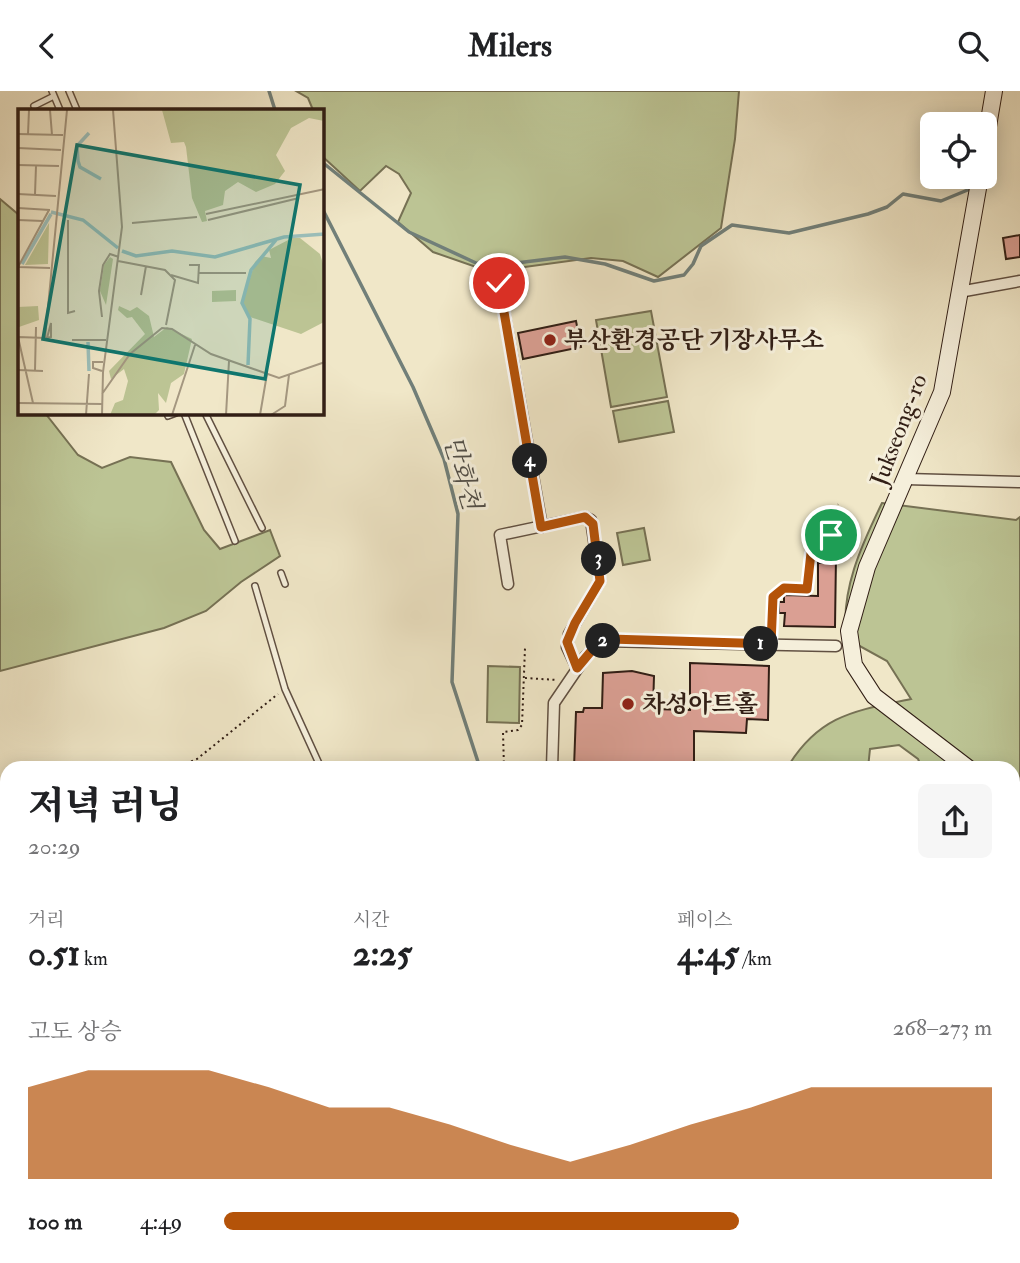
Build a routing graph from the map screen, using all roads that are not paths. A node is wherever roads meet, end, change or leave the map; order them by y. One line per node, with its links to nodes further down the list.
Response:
1 (69, 91): 5 (lane)
2 (994, 91): 6 (main road)
3 (53, 94): 4 (lane)
4 (34, 106)
5 (77, 109)
6 (990, 112)
7 (977, 189): 10 (main road, Jukseong-ro)
8 (1020, 281): 10 (street)
9 (499, 283): 15 (street)
10 (959, 292): 13 (main road, Jukseong-ro)
11 (185, 415): 17 (lane)
12 (206, 415): 16 (lane)
13 (906, 479): 14 (street); 26 (main road, Jukseong-ro)
14 (1020, 482)
15 (541, 527): 20 (street); 23 (street)
16 (262, 528)
17 (235, 541)
18 (281, 573): 19 (lane)
19 (285, 583)
20 (508, 584)
21 (255, 586): 24 (lane)
22 (836, 646): 23 (street)
23 (577, 668): 25 (street)
24 (318, 761)
25 (552, 761)
26 (959, 761)

